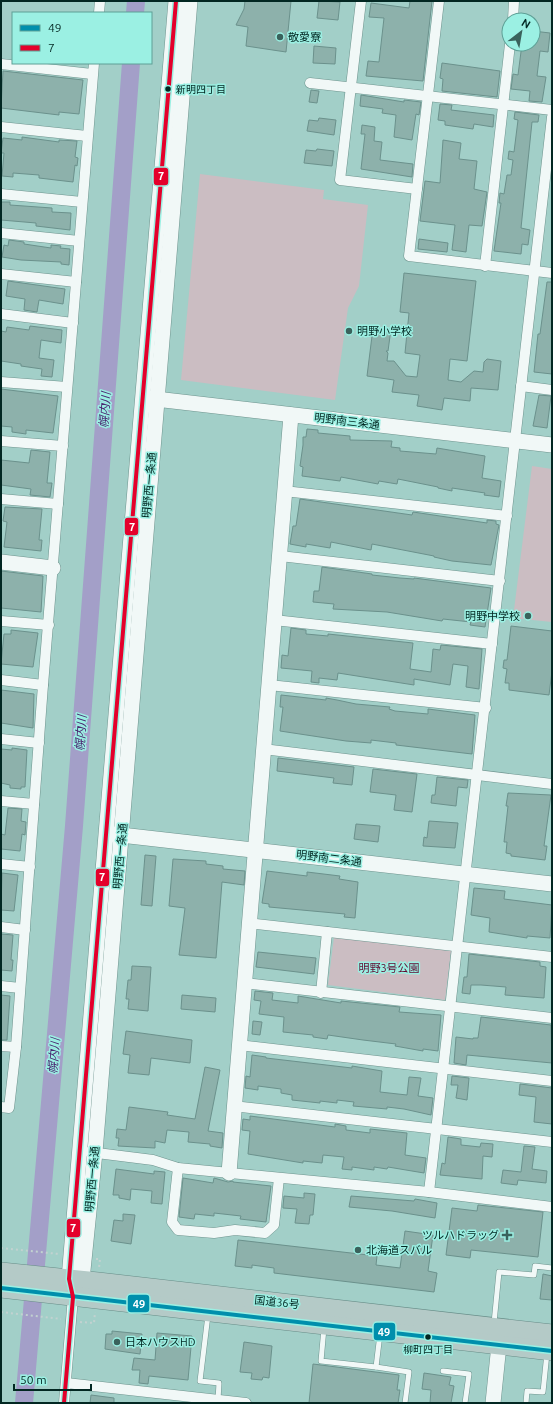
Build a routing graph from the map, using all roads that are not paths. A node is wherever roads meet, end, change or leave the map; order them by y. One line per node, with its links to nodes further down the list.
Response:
1 (100, 1): 7 (street)
2 (176, 1): 38 (street, 明野西一条通)
3 (190, 1): 38 (street, 明野西一条通)
4 (361, 1): 14 (street)
5 (439, 1): 15 (street)
6 (514, 1): 8 (street)
7 (99, 12)
8 (513, 12)
9 (509, 52): 16 (street)
10 (1, 64): 12 (street)
11 (94, 64): 12 (street)
12 (92, 74): 20 (street)
13 (310, 83): 14 (street)
14 (350, 87): 15 (street); 21 (street)
15 (428, 96): 16 (street); 21 (street)
16 (504, 105): 17 (street); 27 (street)
17 (552, 110)
18 (552, 123): 23 (street)
19 (1, 127): 20 (street)
20 (87, 136): 24 (street)
21 (417, 189): 27 (street)
22 (1, 194): 24 (street)
23 (547, 199): 28 (street)
24 (82, 202): 26 (street)
25 (1, 233): 26 (street)
26 (79, 241): 31 (street)
27 (485, 266): 28 (street)
28 (534, 271): 29 (street); 35 (street)
29 (552, 273)
30 (1, 274): 31 (street)
31 (76, 282): 33 (street)
32 (1, 314): 33 (street)
33 (73, 322): 36 (street)
34 (1, 382): 36 (street)
35 (520, 386): 37 (street); 40 (street)
36 (67, 387): 43 (street)
37 (552, 390)
38 (149, 398): 39 (street, 明野南三条通); 67 (street, 明野西一条通); 68 (street, 明野西一条通)
39 (291, 415): 40 (street, 明野南三条通); 44 (street)
40 (514, 440): 42 (street, 明野南三条通); 47 (street)
41 (1, 441): 43 (street)
42 (552, 445)
43 (63, 446): 46 (street)
44 (284, 490): 47 (street); 48 (street)
45 (1, 499): 46 (street)
46 (58, 504): 50 (street)
47 (507, 516): 51 (street)
48 (280, 556): 51 (street); 52 (street)
49 (1, 562): 50 (street)
50 (53, 568): 54 (street)
51 (500, 581): 55 (street)
52 (274, 620): 55 (street); 58 (street)
53 (1, 621): 54 (street)
54 (49, 625): 57 (street)
55 (492, 644): 59 (street)
56 (1, 680): 57 (street)
57 (43, 685): 61 (street)
58 (268, 685): 59 (street); 62 (street)
59 (486, 708): 63 (street)
60 (1, 739): 61 (street)
61 (40, 743): 66 (street)
62 (263, 750): 63 (street); 69 (street)
63 (478, 776): 64 (street); 72 (street)
64 (552, 784)
65 (1, 801): 66 (street)
66 (34, 804): 71 (street)
67 (107, 833): 68 (street, 明野南二条通); 95 (street, 明野西一条通)
68 (122, 835): 69 (street, 明野南二条通); 95 (street, 明野西一条通)
69 (255, 850): 72 (street, 明野南二条通); 74 (street)
70 (1, 864): 71 (street)
71 (30, 867): 76 (street)
72 (466, 874): 73 (street, 明野南二条通); 78 (street)
73 (552, 884)
74 (248, 923): 77 (street); 80 (street)
75 (1, 927): 76 (street)
76 (25, 930): 82 (street)
77 (327, 932): 78 (street); 83 (street)
78 (458, 946): 79 (street); 84 (street)
79 (552, 957)
80 (244, 983): 83 (street); 86 (street)
81 (1, 986): 82 (street)
82 (20, 988): 88 (street)
83 (321, 993): 84 (street)
84 (451, 1007): 85 (street); 89 (street)
85 (552, 1018)
86 (238, 1045): 89 (street); 91 (street)
87 (1, 1046): 88 (street)
88 (16, 1048): 92 (street)
89 (443, 1069): 90 (street); 93 (street)
90 (552, 1081)
91 (234, 1106): 93 (street); 97 (street)
92 (1, 1107)
93 (436, 1130): 94 (street); 99 (street)
94 (552, 1142)
95 (88, 1151): 96 (street); 103 (street, 明野西一条通)
96 (178, 1168): 97 (street); 98 (street)
97 (229, 1173): 98 (street)
98 (279, 1178): 99 (street)
99 (429, 1192): 100 (street)
100 (552, 1207)
101 (552, 1268): 107 (lane)
102 (7, 1281): 103 (highway, 国道36号)
103 (66, 1286): 104 (highway, 国道36号); 107 (highway, 国道36号); 111 (street)
104 (209, 1312): 105 (highway, 国道36号); 112 (lane)
105 (325, 1325): 106 (highway, 国道36号); 109 (lane)
106 (380, 1332): 107 (highway, 国道36号); 109 (lane)
107 (497, 1333): 108 (highway, 国道36号); 117 (street)
108 (550, 1345): 118 (lane)
109 (376, 1367): 115 (lane)
110 (442, 1371): 116 (lane)
111 (66, 1383): 112 (street); 113 (street)
112 (218, 1400): 114 (street)
113 (64, 1403)
114 (246, 1403)
115 (405, 1403)
116 (465, 1403)
117 (492, 1403)
118 (526, 1403)

